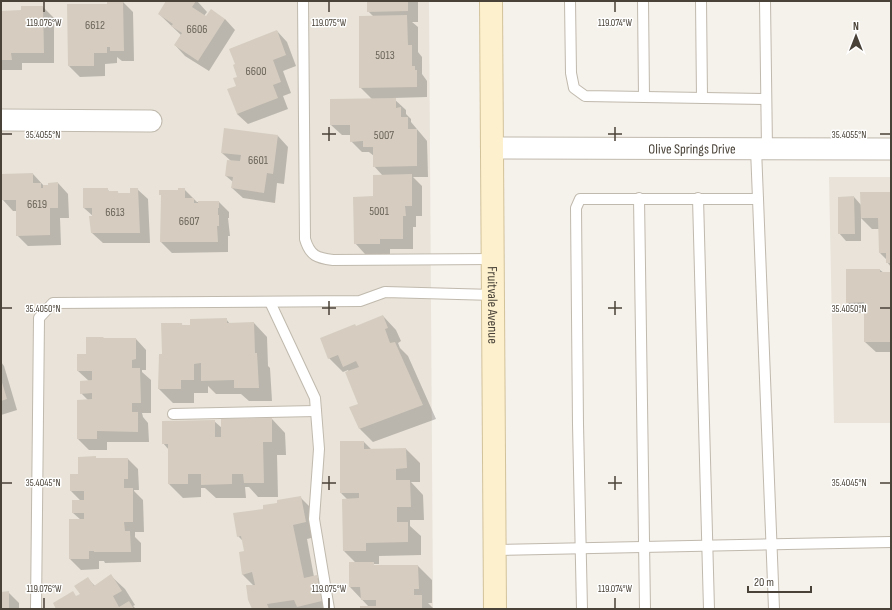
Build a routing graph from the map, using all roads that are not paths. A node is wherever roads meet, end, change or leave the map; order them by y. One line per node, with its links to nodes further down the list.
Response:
1 (303, 1): 18 (lane)
2 (491, 1): 12 (main road, Fruitvale Avenue)
3 (570, 1): 7 (lane)
4 (643, 1): 7 (lane)
5 (701, 1): 8 (lane)
6 (765, 1): 9 (lane)
7 (644, 97): 8 (lane)
8 (702, 98): 9 (lane)
9 (766, 99): 13 (lane)
10 (1, 120): 11 (street)
11 (151, 121)
12 (492, 148): 13 (street, Olive Springs Drive); 18 (main road, Fruitvale Avenue)
13 (761, 149): 14 (street, Olive Springs Drive); 17 (lane)
14 (891, 149)
15 (639, 198): 16 (lane); 26 (lane); 27 (lane)
16 (698, 198): 17 (lane); 25 (lane)
17 (758, 199): 24 (lane)
18 (494, 258): 19 (main road, Fruitvale Avenue)
19 (494, 295): 20 (lane); 28 (main road, Fruitvale Avenue)
20 (270, 302): 21 (lane); 29 (lane)
21 (316, 411): 22 (lane); 30 (lane)
22 (173, 414)
23 (891, 542): 24 (lane)
24 (771, 544): 25 (lane); 35 (lane)
25 (707, 546): 26 (lane); 34 (lane)
26 (644, 547): 27 (lane); 33 (lane)
27 (581, 548): 28 (lane); 32 (lane)
28 (495, 550): 31 (main road, Fruitvale Avenue)
29 (36, 609)
30 (329, 609)
31 (495, 609)
32 (582, 609)
33 (645, 609)
34 (709, 609)
35 (774, 609)

